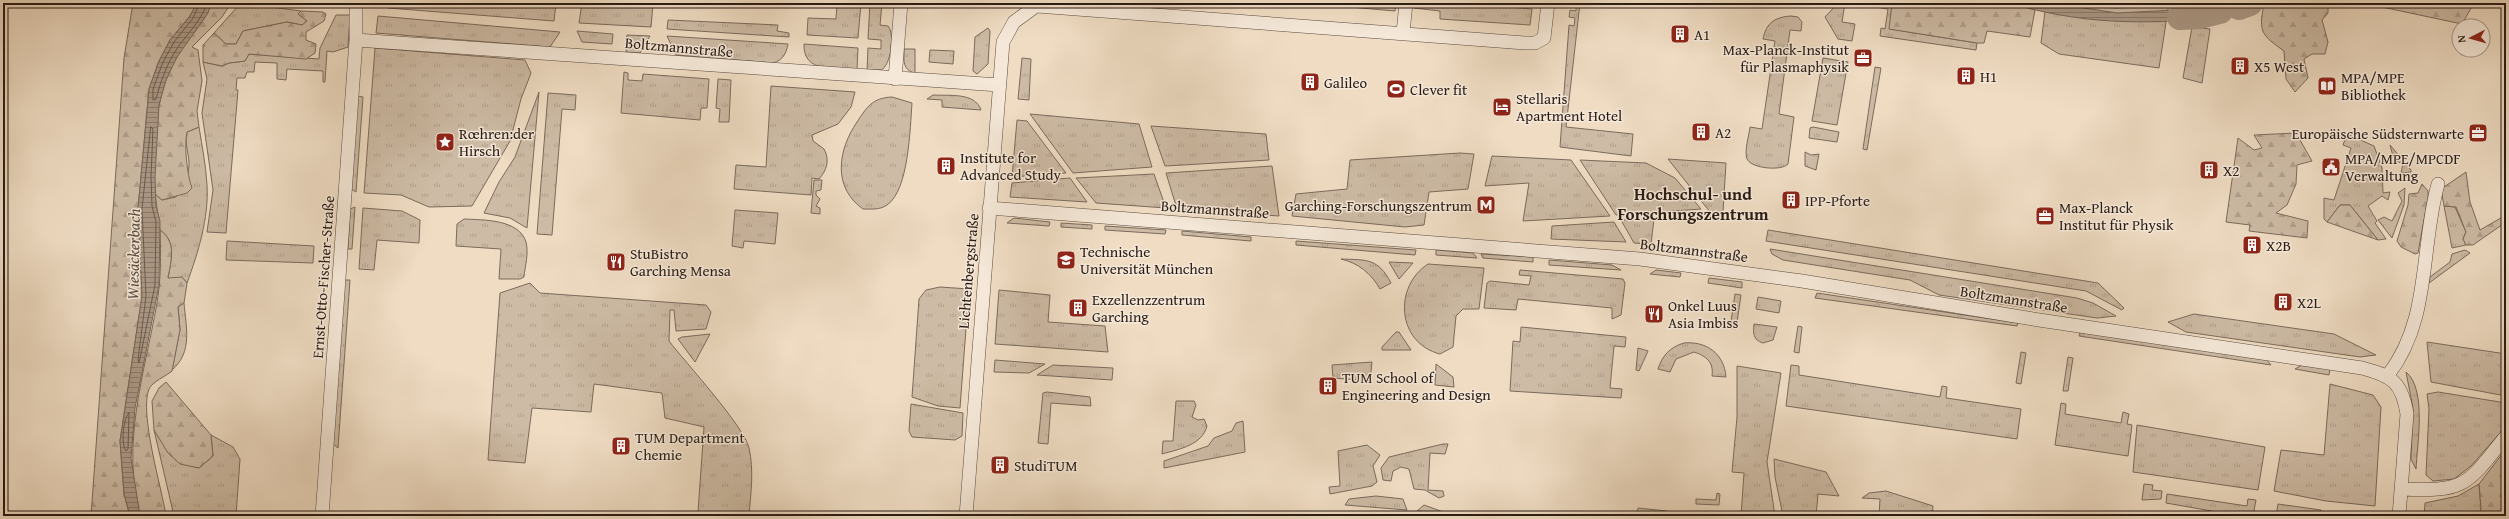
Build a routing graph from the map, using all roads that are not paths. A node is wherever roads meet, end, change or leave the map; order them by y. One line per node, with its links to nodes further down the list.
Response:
1 (356, 3): 7 (street, Ernst-Otto-Fischer-Straße)
2 (902, 3): 8 (street)
3 (1406, 3): 6 (street)
4 (1548, 3): 6 (street)
5 (1039, 4): 6 (street); 9 (street, Lichtenbergstraße)
6 (1403, 33)
7 (356, 40): 8 (street, Boltzmannstraße); 15 (street, Ernst-Otto-Fischer-Straße)
8 (895, 79): 9 (street, Boltzmannstraße)
9 (999, 85): 11 (street, Lichtenbergstraße)
10 (2438, 184): 12 (street)
11 (990, 208): 12 (street, Boltzmannstraße); 16 (street, Lichtenbergstraße)
12 (2388, 375): 14 (street)
13 (2506, 436): 14 (street)
14 (2402, 489): 17 (street)
15 (322, 516)
16 (966, 516)
17 (2399, 516)

